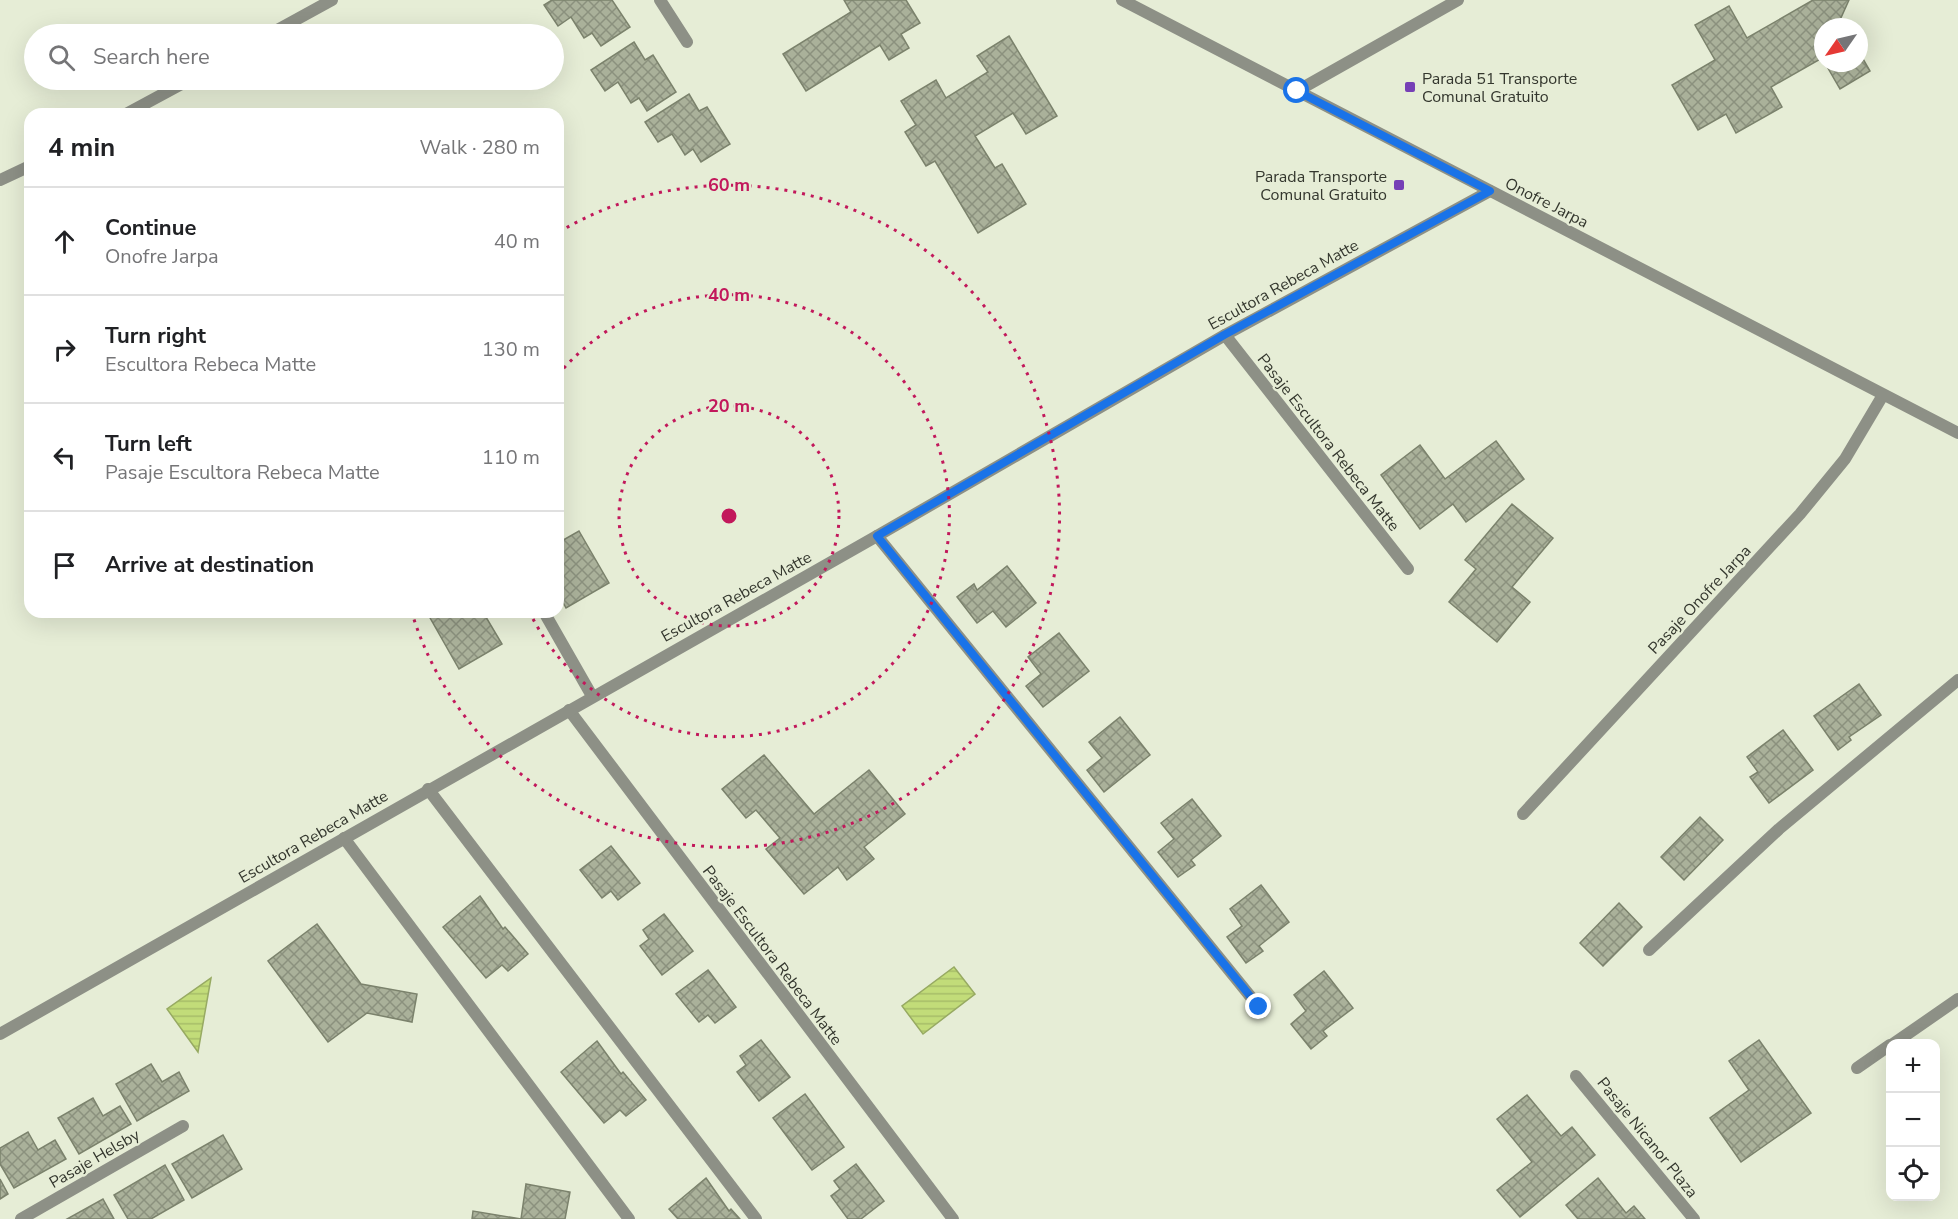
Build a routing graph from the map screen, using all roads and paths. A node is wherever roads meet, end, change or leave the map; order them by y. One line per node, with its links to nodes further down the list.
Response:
1 (332, 0): 5 (street)
2 (660, 0): 6 (street)
3 (1122, 0): 8 (street, Onofre Jarpa)
4 (1458, 0): 8 (street)
5 (288, 24)
6 (687, 42)
7 (170, 90): 9 (street)
8 (1297, 91): 12 (street, Onofre Jarpa)
9 (137, 108)
10 (24, 169): 11 (street)
11 (0, 180)
12 (1490, 191): 13 (street, Escultora Rebeca Matte); 14 (street, Onofre Jarpa)
13 (1224, 335): 16 (street, Escultora Rebeca Matte); 17 (street, Pasaje Escultora Rebeca Matte)
14 (1883, 395): 15 (street, Onofre Jarpa); 23 (street, Pasaje Onofre Jarpa)
15 (1958, 433)
16 (877, 536): 20 (street, Escultora Rebeca Matte); 27 (street)
17 (1408, 569)
18 (547, 618): 20 (street)
19 (1958, 680): 25 (street)
20 (592, 696): 21 (street, Escultora Rebeca Matte)
21 (568, 710): 22 (street, Escultora Rebeca Matte); 37 (street, Pasaje Escultora Rebeca Matte)
22 (428, 789): 24 (street, Escultora Rebeca Matte); 36 (street)
23 (1522, 814)
24 (344, 838): 28 (street, Escultora Rebeca Matte); 35 (street)
25 (1649, 950)
26 (1958, 999): 29 (street)
27 (1259, 1007)
28 (0, 1034)
29 (1899, 1039)
30 (1886, 1048): 31 (street)
31 (1857, 1068)
32 (1576, 1076): 38 (street, Pasaje Nicanor Plaza)
33 (183, 1126): 34 (street, Pasaje Helsby)
34 (21, 1219)
35 (629, 1219)
36 (756, 1219)
37 (953, 1219)
38 (1694, 1219)

